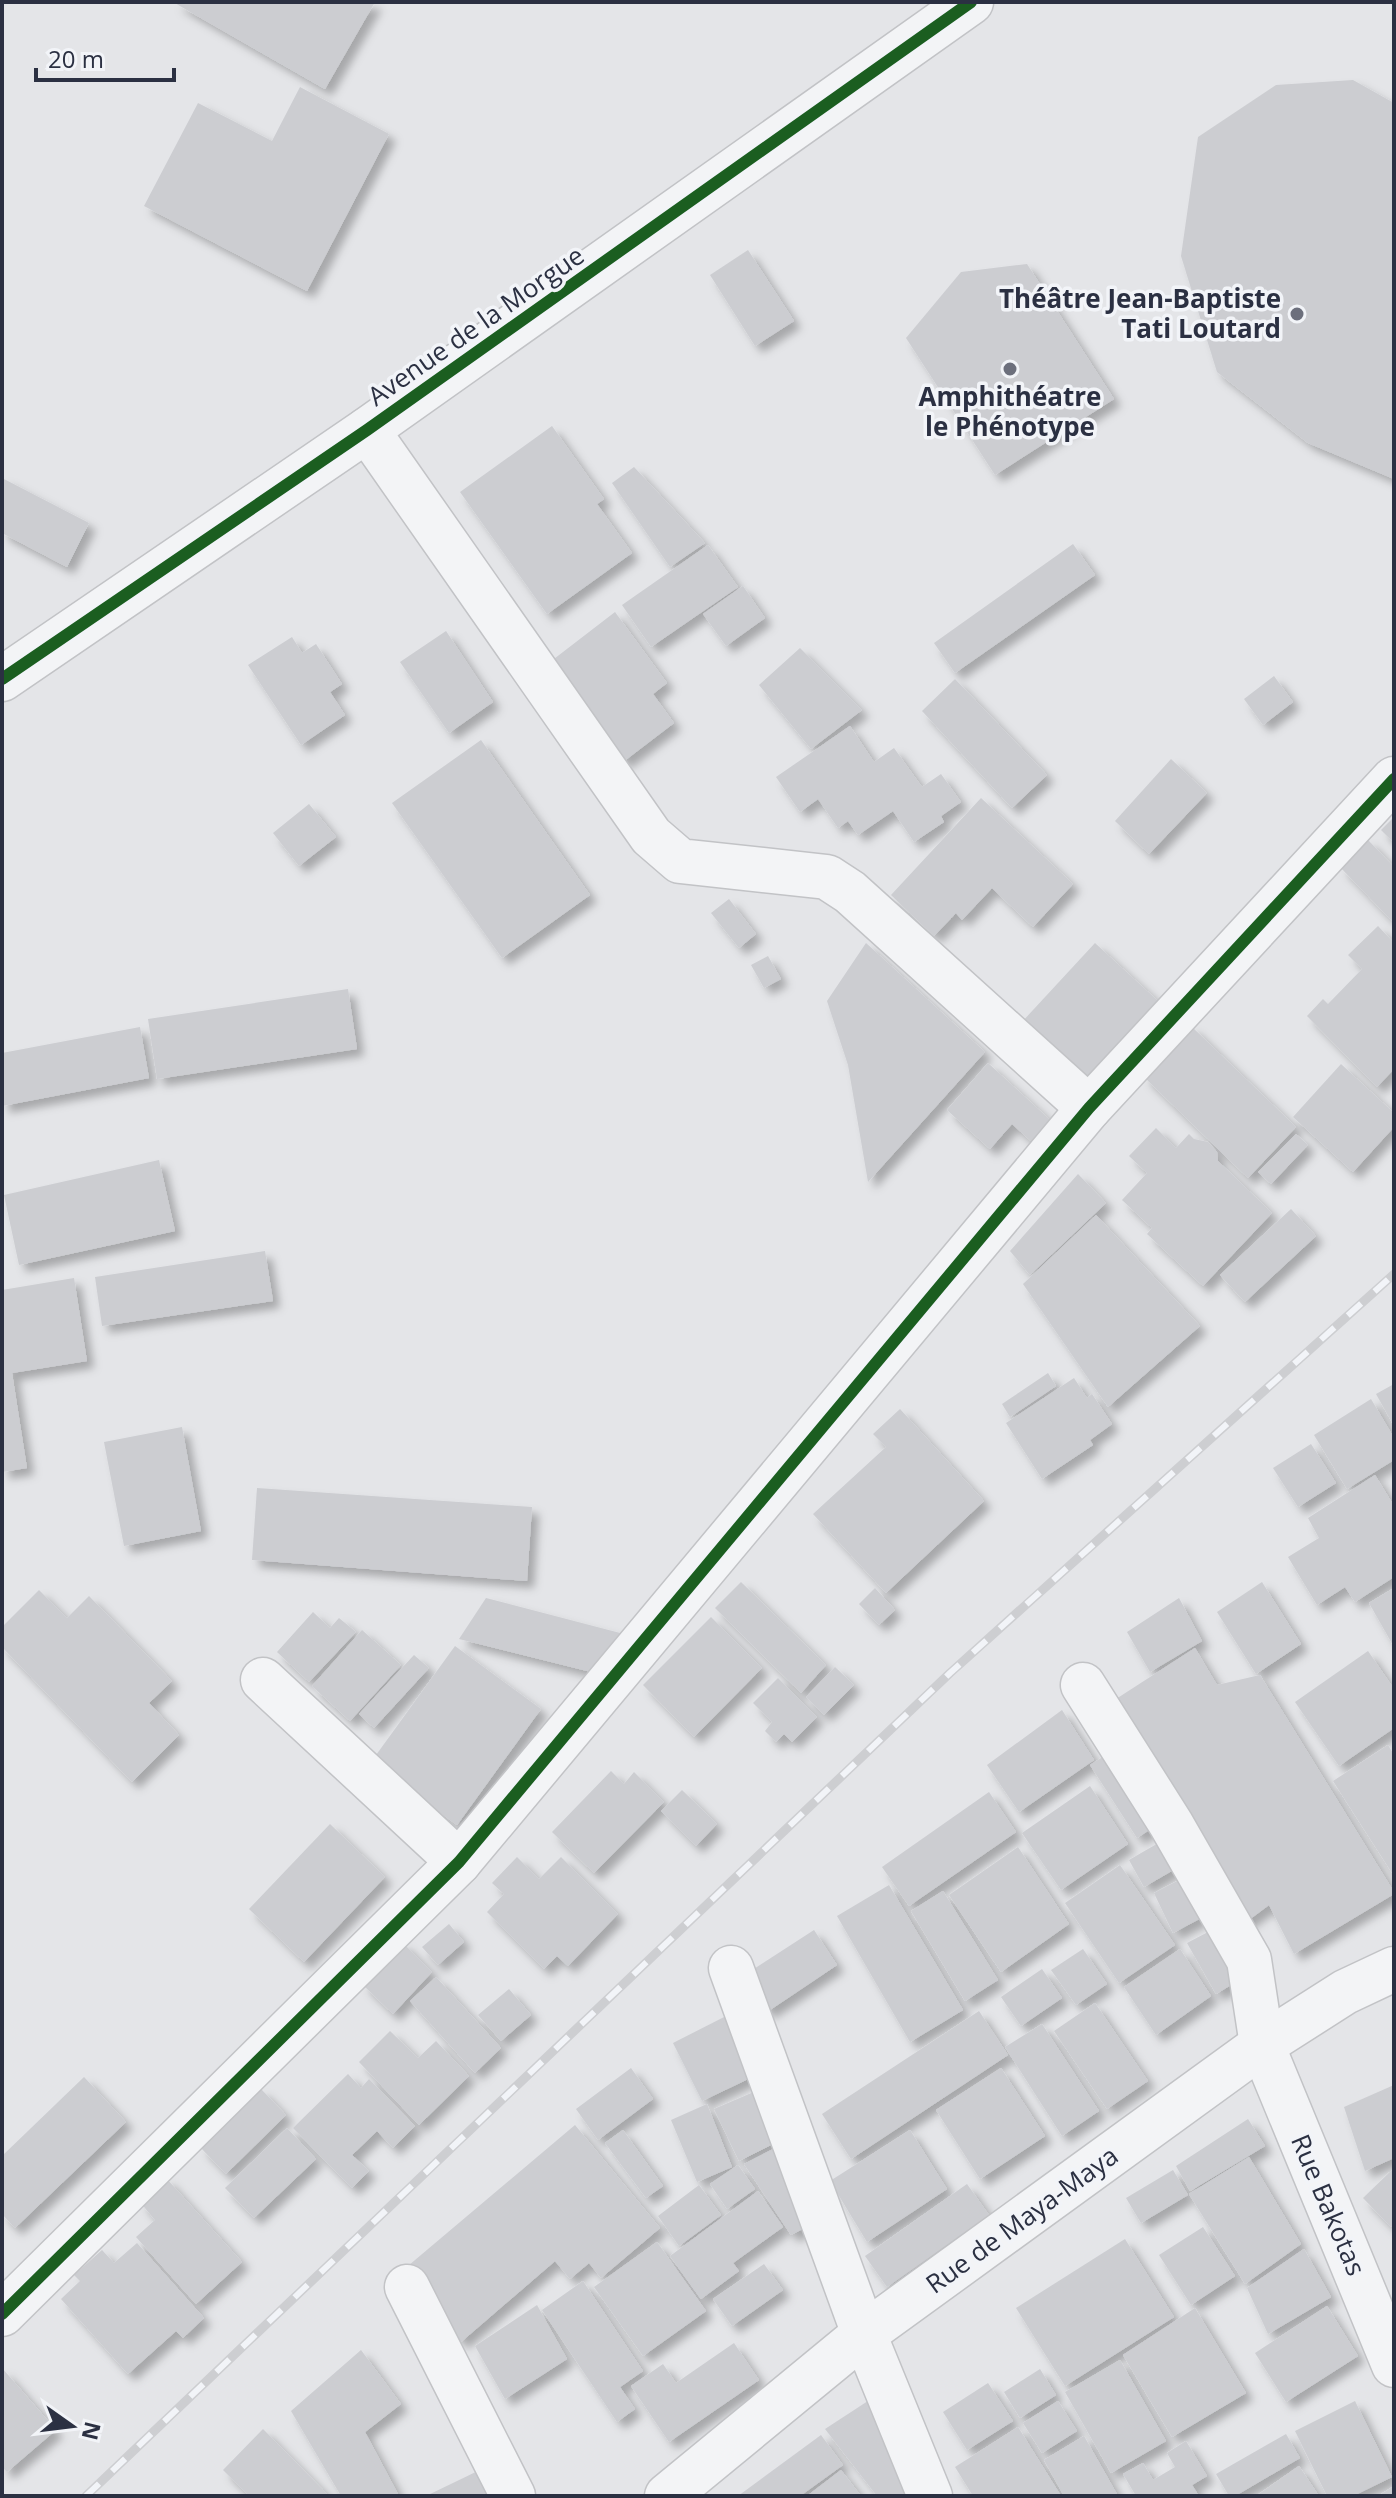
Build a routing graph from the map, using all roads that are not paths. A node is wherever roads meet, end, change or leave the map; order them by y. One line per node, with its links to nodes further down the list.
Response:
1 (971, 2): 2 (street, Avenue de la Morgue)
2 (367, 430): 3 (street, Avenue de la Morgue); 5 (street)
3 (2, 679)
4 (1394, 779): 5 (street)
5 (1089, 1108): 8 (street)
6 (263, 1680): 8 (street)
7 (1083, 1685): 11 (street, Rue Bakotas)
8 (459, 1862): 13 (street)
9 (731, 1968): 14 (street)
10 (1394, 1969): 11 (street, Rue de Maya-Maya)
11 (1262, 2045): 14 (street, Rue de Maya-Maya); 15 (street, Rue Bakotas)
12 (407, 2287): 16 (street)
13 (2, 2314)
14 (864, 2334): 17 (street, Rue de Maya-Maya); 18 (street)
15 (1394, 2365)
16 (513, 2496)
17 (667, 2496)
18 (930, 2496)

